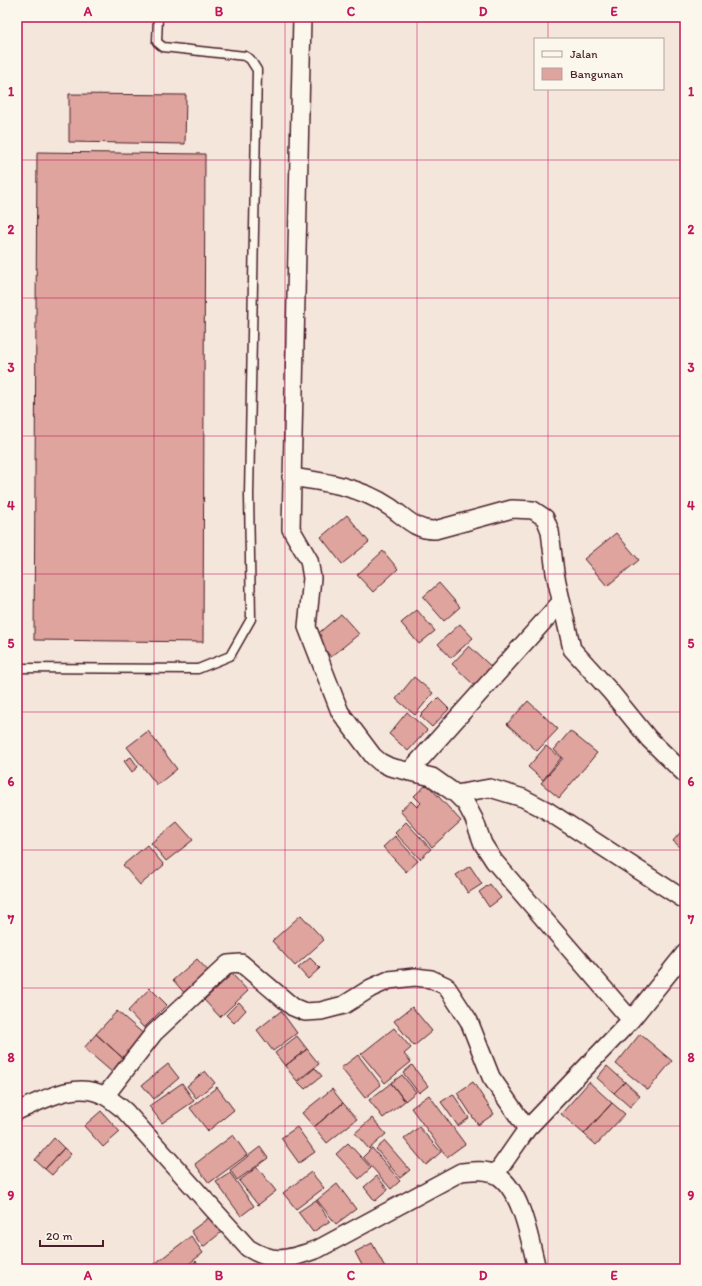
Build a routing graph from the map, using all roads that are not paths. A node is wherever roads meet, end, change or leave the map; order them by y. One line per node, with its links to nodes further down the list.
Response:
1 (158, 17): 5 (lane)
2 (302, 17): 3 (street)
3 (292, 477): 4 (street); 6 (street)
4 (561, 602): 6 (street); 7 (street)
5 (17, 668)
6 (409, 772): 8 (street)
7 (685, 774)
8 (456, 794): 9 (street); 11 (street)
9 (685, 900)
10 (685, 953): 11 (street)
11 (631, 1020): 14 (street)
12 (105, 1096): 13 (street); 14 (street); 15 (street)
13 (17, 1111)
14 (527, 1129): 15 (street)
15 (495, 1174): 16 (street)
16 (537, 1269)

